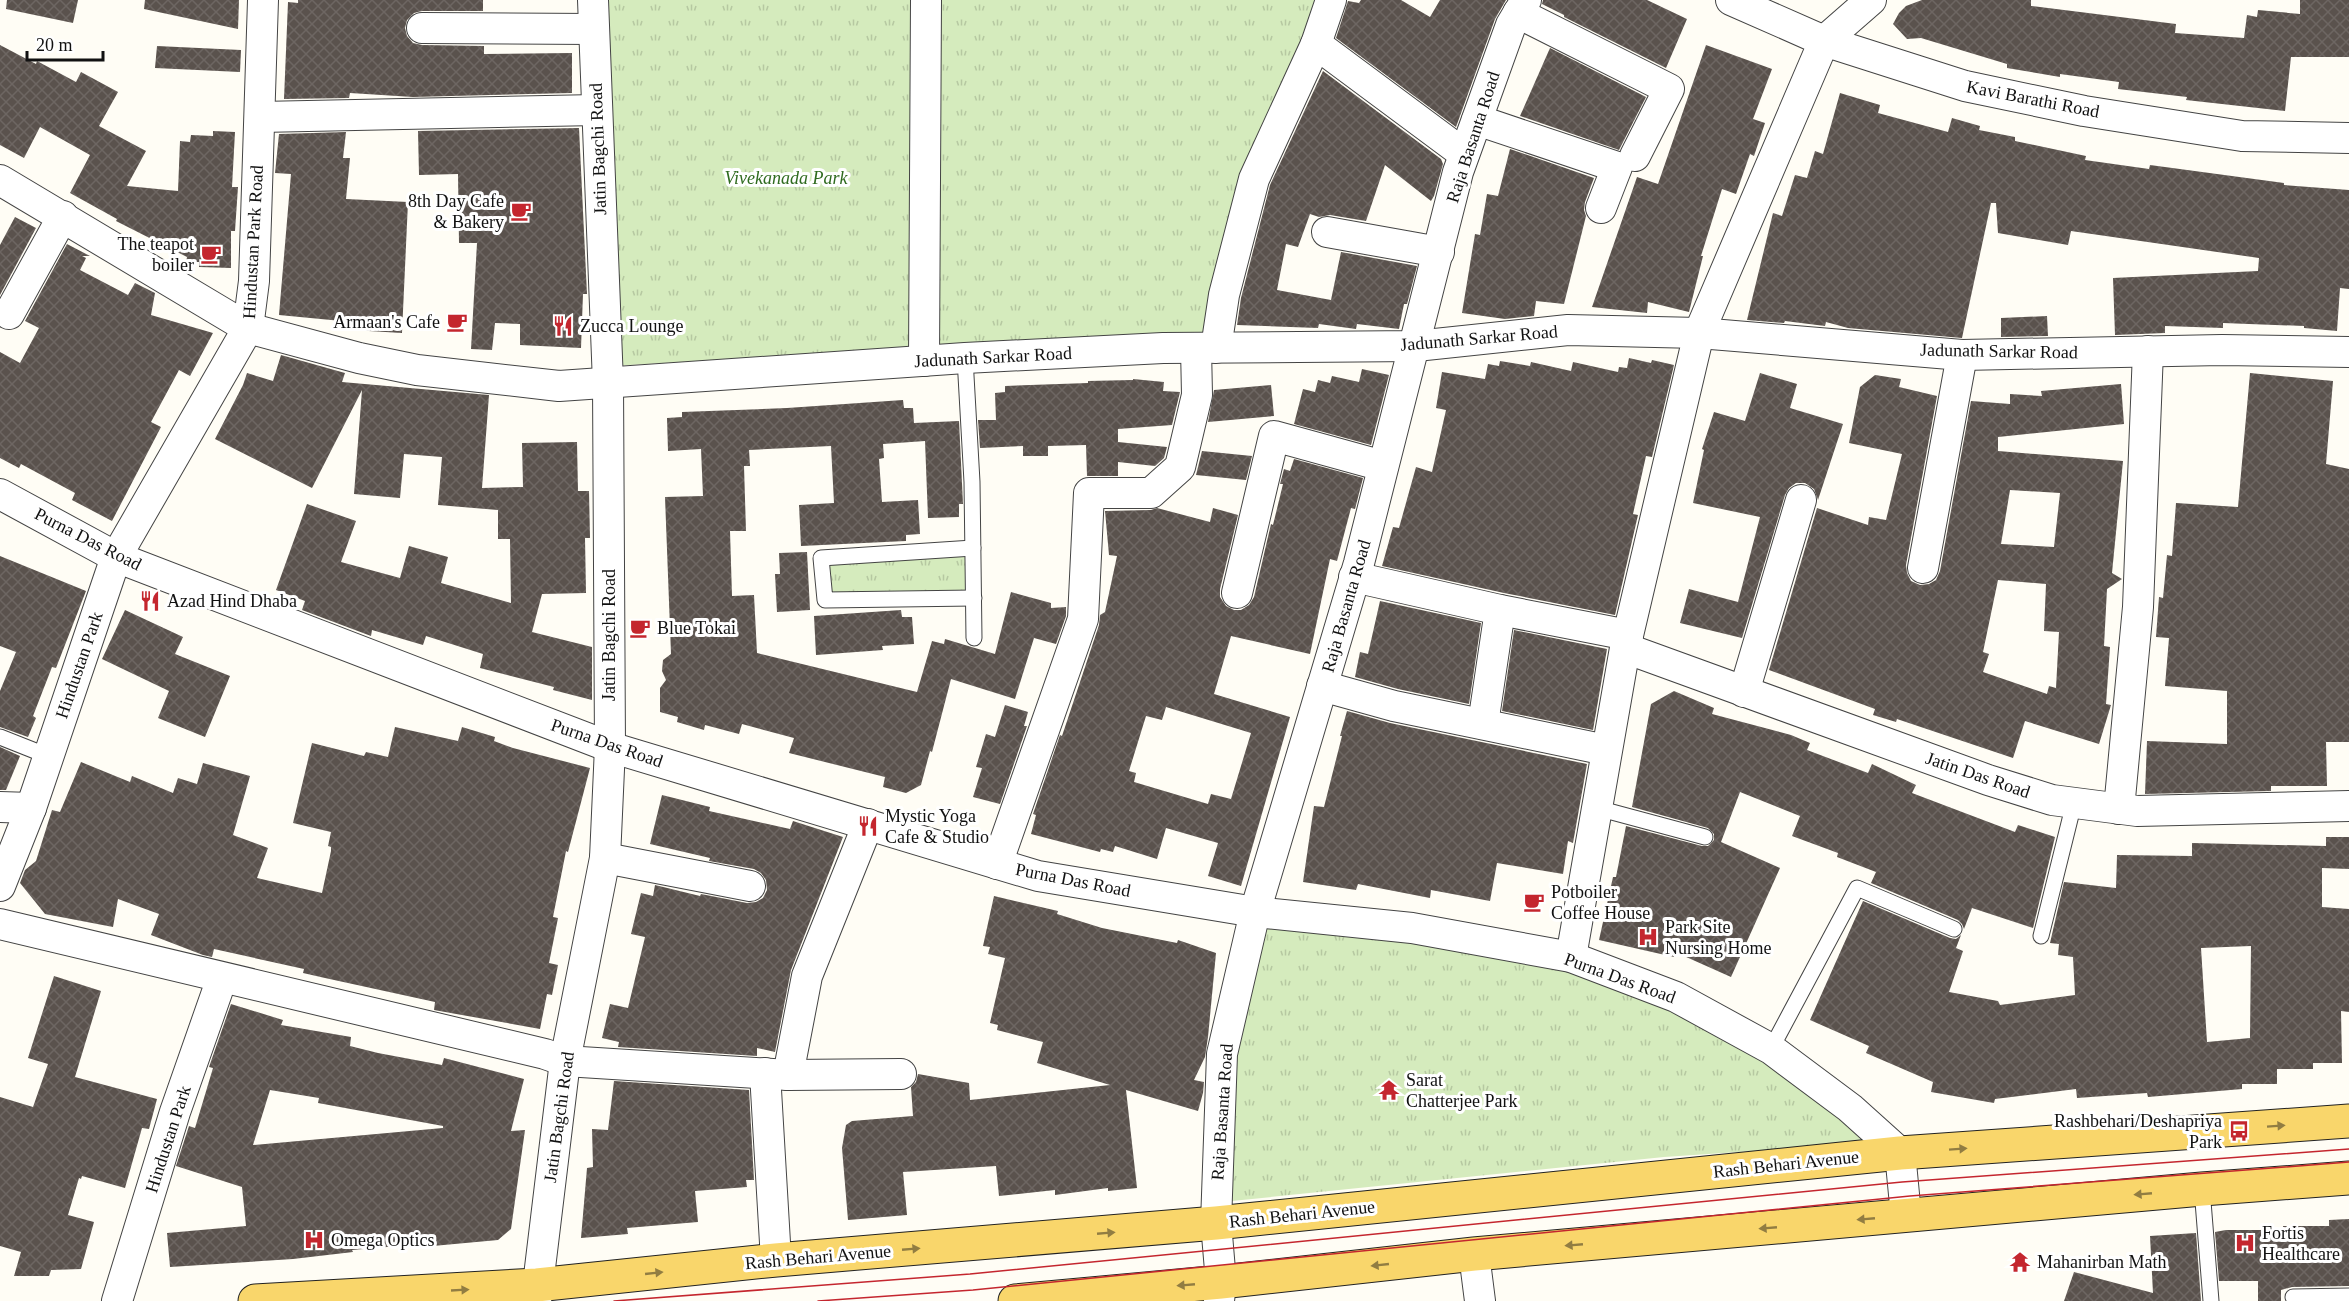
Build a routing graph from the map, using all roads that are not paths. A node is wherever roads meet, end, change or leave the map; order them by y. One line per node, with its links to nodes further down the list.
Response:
1 (263, 0): 13 (street, Hindustan Park Road)
2 (593, 0): 9 (street, Jatin Bagchi Road)
3 (927, 0): 32 (street)
4 (1331, 0): 11 (street)
5 (1731, 0): 10 (street, Kavi Barathi Road)
6 (1871, 0): 10 (street)
7 (1522, 7): 14 (street, Raja Basanta Road); 17 (street)
8 (422, 28): 9 (street)
9 (594, 29): 12 (street, Jatin Bagchi Road)
10 (1824, 41): 15 (street, Kavi Barathi Road); 25 (street)
11 (1316, 44): 16 (street); 27 (street)
12 (597, 110): 13 (street); 33 (street, Jatin Bagchi Road)
13 (260, 117): 24 (street, Hindustan Park Road)
14 (1477, 120): 16 (street, Raja Basanta Road); 19 (street)
15 (2349, 138)
16 (1464, 154): 22 (street, Raja Basanta Road)
17 (1635, 156)
18 (0, 180): 20 (street, Jadunath Sarkar Road)
19 (1601, 208)
20 (63, 216): 23 (street); 24 (street, Jadunath Sarkar Road)
21 (1328, 232): 22 (street)
22 (1439, 252): 26 (street, Raja Basanta Road)
23 (9, 314)
24 (248, 328): 33 (street, Jadunath Sarkar Road); 38 (street, Hindustan Park Road)
25 (1699, 333): 26 (street, Jadunath Sarkar Road); 30 (street, Jadunath Sarkar Road); 45 (street)
26 (1416, 346): 27 (street, Jadunath Sarkar Road); 34 (street, Raja Basanta Road)
27 (1206, 348): 31 (street, Jadunath Sarkar Road); 62 (street)
28 (2148, 351): 29 (street, Jadunath Sarkar Road); 30 (street, Jadunath Sarkar Road); 58 (street)
29 (2349, 352)
30 (1962, 355): 39 (street)
31 (965, 358): 32 (street, Jadunath Sarkar Road); 37 (lane)
32 (924, 361): 33 (street, Jadunath Sarkar Road)
33 (608, 383): 50 (street, Jatin Bagchi Road)
34 (1383, 466): 40 (street, Raja Basanta Road); 41 (street)
35 (0, 494): 38 (street, Purna Das Road)
36 (1802, 500): 47 (street)
37 (973, 548): 42 (lane); 42 (lane)
38 (116, 557): 50 (street, Purna Das Road); 52 (street, Hindustan Park)
39 (1923, 568)
40 (1354, 577): 43 (street, Jatin Das Road); 46 (street, Raja Basanta Road)
41 (1237, 593)
42 (974, 598): 44 (lane)
43 (1500, 610): 45 (street, Jatin Das Road); 48 (street)
44 (974, 638)
45 (1627, 641): 47 (street, Jatin Das Road); 51 (street)
46 (1322, 686): 48 (street); 65 (street, Raja Basanta Road)
47 (1744, 692): 53 (street, Jatin Das Road)
48 (1483, 724): 51 (street)
49 (0, 737): 52 (lane)
50 (610, 747): 59 (street, Purna Das Road); 61 (street, Jatin Bagchi Road)
51 (1606, 750): 57 (street)
52 (48, 756): 56 (street, Hindustan Park)
53 (2074, 803): 58 (street, Jatin Das Road); 68 (lane)
54 (2349, 806): 58 (street, Jatin Das Road)
55 (0, 807): 56 (street)
56 (31, 808): 63 (street, Hindustan Park)
57 (1597, 808): 60 (lane); 69 (street)
58 (2119, 809)
59 (868, 824): 62 (street, Purna Das Road); 73 (street)
60 (1705, 837)
61 (605, 858): 64 (street); 72 (street, Jatin Bagchi Road)
62 (997, 864): 65 (street, Purna Das Road)
63 (0, 886)
64 (750, 886)
65 (1255, 912): 69 (street, Purna Das Road); 80 (street, Raja Basanta Road)
66 (0, 924): 70 (street)
67 (1953, 929): 71 (lane)
68 (2041, 936)
69 (1571, 957): 71 (street, Purna Das Road)
70 (222, 978): 72 (street); 87 (street, Hindustan Park)
71 (1771, 1049): 76 (street, Purna Das Road)
72 (565, 1061): 73 (street); 84 (street, Jatin Bagchi Road)
73 (776, 1074): 74 (street); 82 (street)
74 (902, 1074)
75 (2349, 1121): 76 (main road, Rash Behari Avenue, one-way to 75)
76 (1900, 1153): 79 (street); 80 (main road, Rash Behari Avenue)
77 (2349, 1178): 78 (main road)
78 (2202, 1189): 79 (main road, one-way to 79); 91 (lane)
79 (1906, 1215): 81 (main road, one-way to 81)
80 (1216, 1223): 82 (main road, Rash Behari Avenue, one-way to 80); 83 (street, Raja Basanta Road)
81 (1474, 1254): 83 (main road, one-way to 83); 90 (street)
82 (776, 1260): 84 (main road, Rash Behari Avenue, one-way to 82)
83 (1220, 1292): 89 (main road, one-way to 89)
84 (536, 1293): 88 (main road, Rash Behari Avenue, one-way to 84)
85 (2349, 1296): 86 (lane)
86 (2293, 1297)
87 (117, 1301)
88 (255, 1301)
89 (1015, 1301)
90 (1480, 1301)
91 (2211, 1301)

